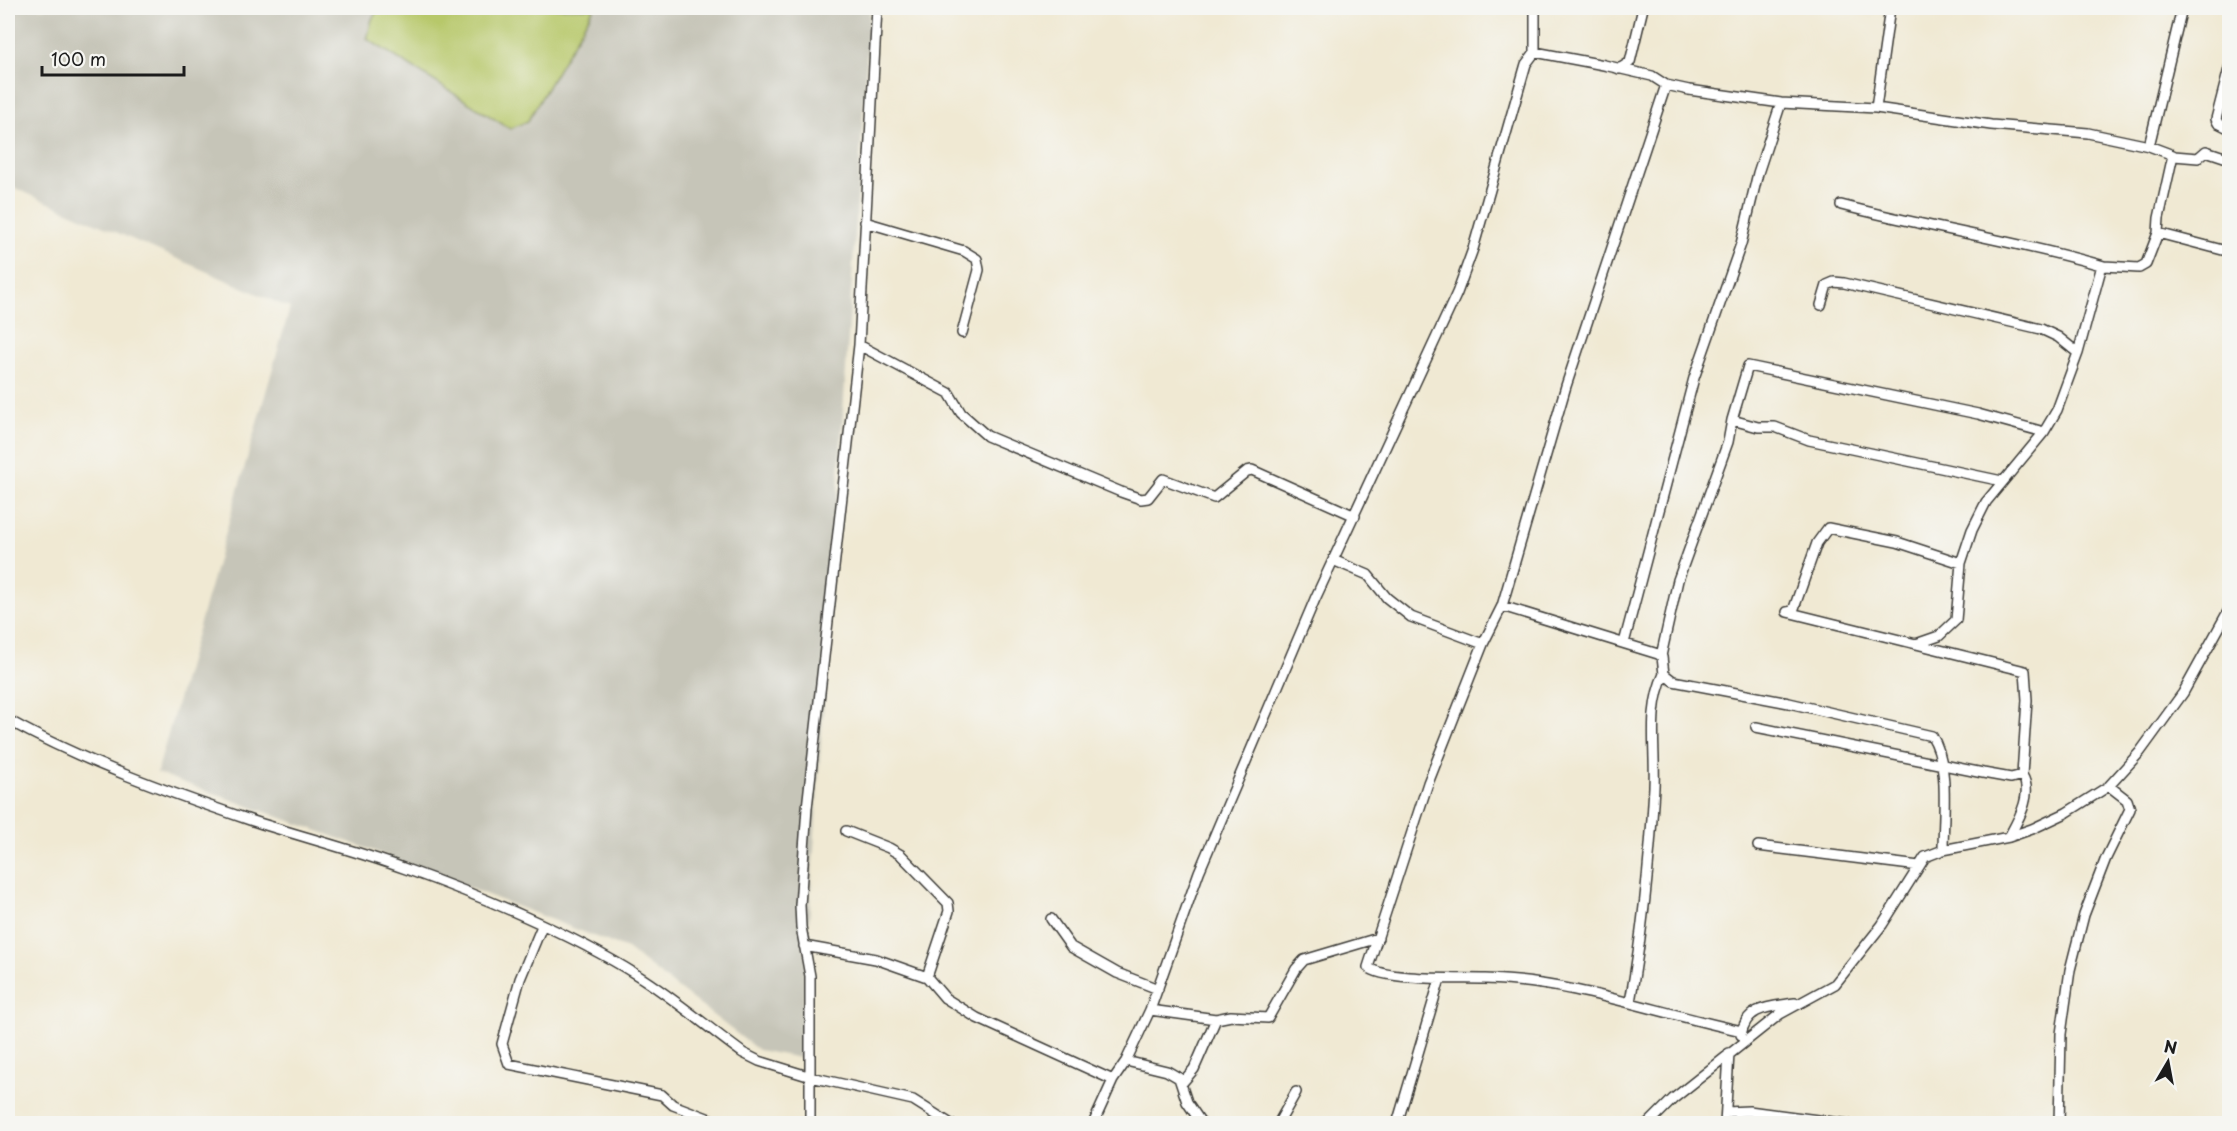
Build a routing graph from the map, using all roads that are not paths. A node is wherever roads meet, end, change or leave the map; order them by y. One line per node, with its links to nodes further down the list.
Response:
1 (877, 8): 17 (street)
2 (1535, 8): 6 (street)
3 (1643, 8): 8 (street)
4 (1890, 8): 11 (street)
5 (2182, 8): 13 (street)
6 (1535, 52): 8 (street); 28 (street)
7 (2229, 65): 12 (street)
8 (1619, 69): 9 (street)
9 (1666, 85): 10 (street); 31 (street)
10 (1782, 103): 11 (street); 33 (street)
11 (1876, 108): 13 (street)
12 (2229, 129)
13 (2149, 146): 14 (street)
14 (2174, 156): 15 (street); 18 (street)
15 (2229, 159)
16 (1841, 205): 20 (street)
17 (865, 222): 22 (street); 23 (street)
18 (2158, 233): 19 (street); 20 (street)
19 (2229, 252)
20 (2104, 266): 24 (street)
21 (1821, 305): 24 (street)
22 (962, 333)
23 (859, 345): 28 (street); 51 (street)
24 (2078, 353): 26 (street)
25 (1732, 420): 26 (street); 27 (street); 36 (street)
26 (2044, 432): 27 (street)
27 (2002, 481): 30 (street)
28 (1355, 516): 29 (street)
29 (1333, 560): 34 (street); 54 (street)
30 (1961, 563): 35 (street); 35 (street)
31 (1502, 606): 33 (street); 34 (street)
32 (2229, 608): 42 (street)
33 (1624, 643): 36 (street)
34 (1483, 644): 50 (street)
35 (1916, 645): 41 (street)
36 (1661, 656): 37 (street)
37 (1664, 674): 40 (street); 55 (street)
38 (8, 720): 49 (street)
39 (1756, 727): 40 (street)
40 (1941, 764): 41 (street); 46 (street)
41 (2022, 776): 44 (street)
42 (2109, 786): 44 (street); 78 (street)
43 (846, 831): 52 (street)
44 (2009, 837): 46 (street)
45 (1758, 846): 47 (street)
46 (1943, 850): 47 (street)
47 (1919, 866): 56 (street)
48 (1051, 919): 54 (street)
49 (542, 926): 63 (street); 68 (street)
50 (1378, 938): 53 (street); 58 (street)
51 (804, 946): 52 (street); 63 (street)
52 (927, 978): 64 (street)
53 (1440, 979): 55 (street); 74 (street)
54 (1158, 989): 57 (street)
55 (1630, 1002): 59 (street)
56 (1803, 1002): 59 (street); 60 (street)
57 (1150, 1010): 58 (street); 62 (street)
58 (1216, 1019): 65 (street)
59 (1742, 1031): 60 (street)
60 (1739, 1047): 61 (street)
61 (1729, 1053): 67 (street); 75 (street)
62 (1126, 1061): 64 (street); 65 (street)
63 (811, 1077): 69 (street); 70 (street)
64 (1113, 1080): 71 (street)
65 (1182, 1083): 72 (street)
66 (1296, 1092): 73 (street)
67 (1726, 1112): 76 (street); 77 (street)
68 (723, 1124)
69 (810, 1124)
70 (951, 1124)
71 (1093, 1124)
72 (1202, 1124)
73 (1278, 1124)
74 (1397, 1124)
75 (1648, 1124)
76 (1725, 1124)
77 (1848, 1124)
78 (2059, 1124)

